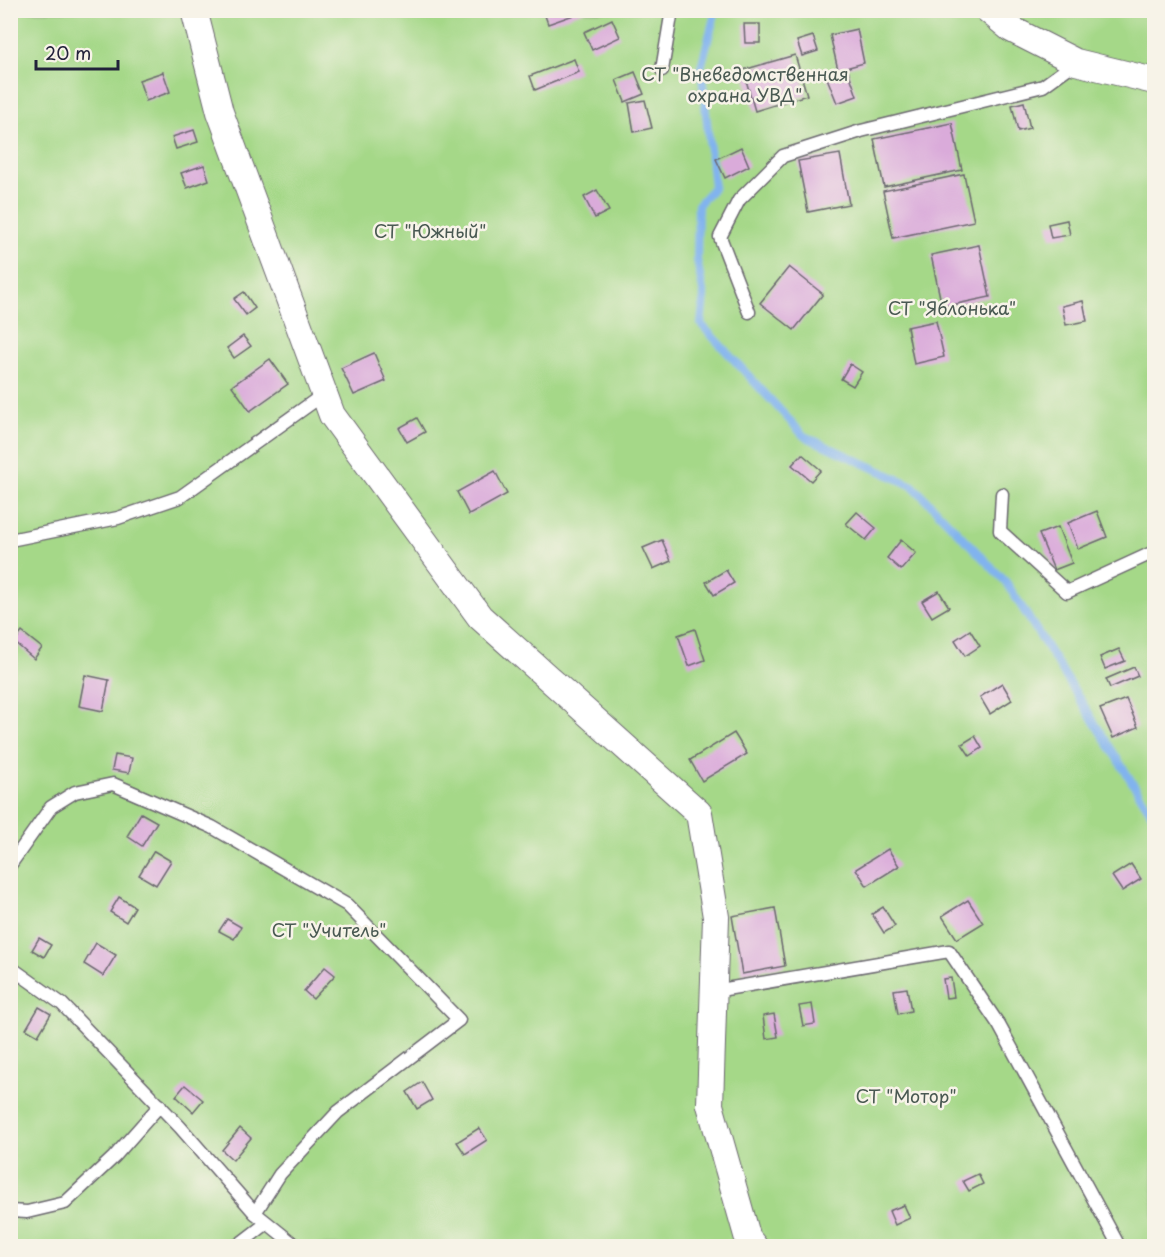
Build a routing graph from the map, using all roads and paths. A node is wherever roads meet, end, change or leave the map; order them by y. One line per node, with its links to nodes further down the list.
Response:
1 (194, 10): 8 (street)
2 (672, 10): 5 (lane)
3 (988, 10): 4 (street)
4 (1076, 62): 6 (street); 7 (lane)
5 (662, 70)
6 (1155, 81)
7 (749, 312)
8 (324, 394): 10 (lane); 14 (street)
9 (1002, 494): 11 (lane)
10 (10, 540)
11 (1155, 552)
12 (10, 865): 17 (lane)
13 (10, 967): 15 (lane)
14 (714, 991): 21 (street); 22 (lane)
15 (159, 1105): 16 (lane); 17 (lane)
16 (10, 1211)
17 (255, 1213): 18 (lane)
18 (267, 1223): 19 (lane); 20 (lane)
19 (237, 1246)
20 (296, 1246)
21 (754, 1246)
22 (1119, 1246)

